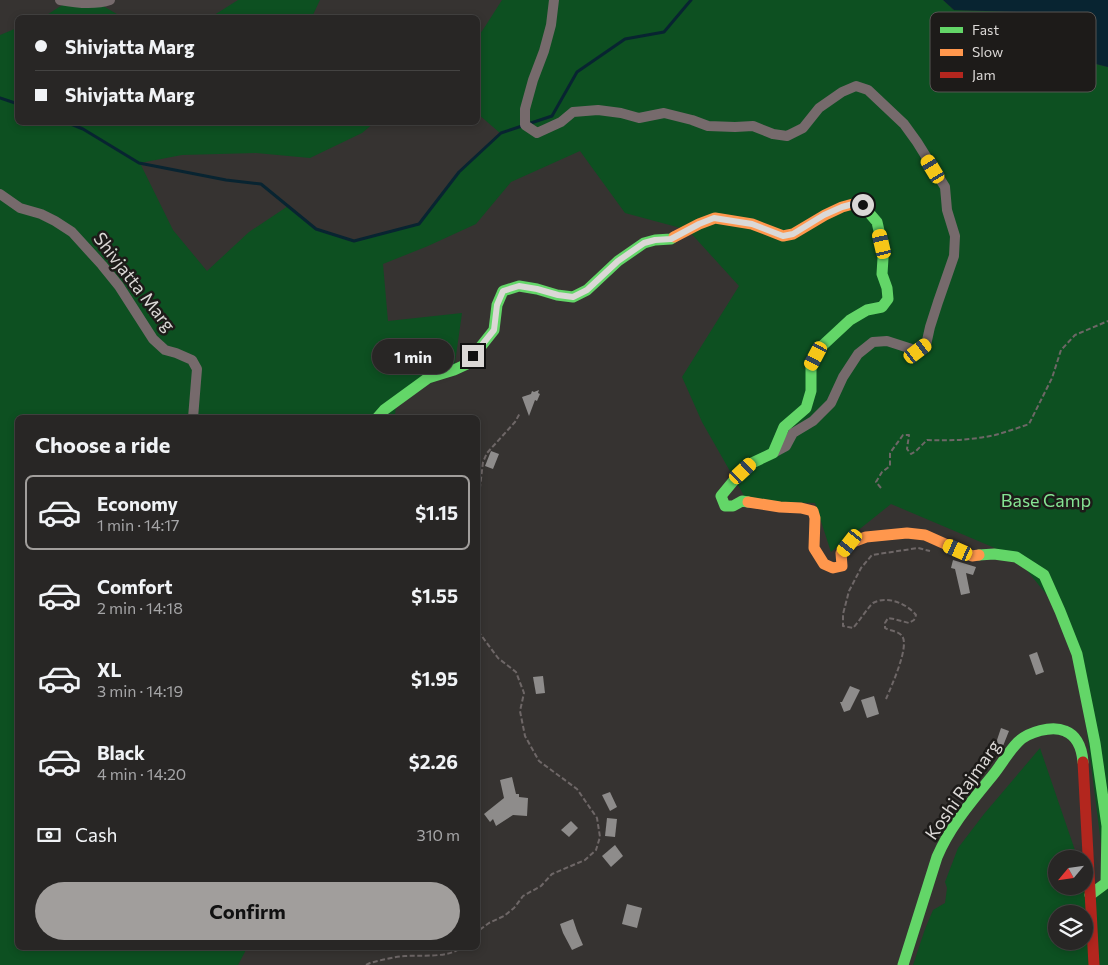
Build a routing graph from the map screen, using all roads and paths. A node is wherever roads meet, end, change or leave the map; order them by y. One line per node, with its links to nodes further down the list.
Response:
1 (60, 0): 2 (street)
2 (110, 0)
3 (554, 0): 9 (street)
4 (0, 194): 7 (street, Shivjatta Marg)
5 (1108, 322): 11 (path)
6 (520, 414): 10 (path)
7 (193, 415)
8 (380, 415): 9 (street)
9 (773, 453): 16 (street)
10 (480, 487)
11 (881, 488)
12 (934, 552): 14 (path)
13 (480, 634): 18 (path)
14 (886, 699)
15 (1087, 850): 21 (street, Koshi Rajmarg)
16 (1093, 893)
17 (1090, 895): 22 (street, Koshi Rajmarg)
18 (480, 930)
19 (457, 950): 20 (path)
20 (366, 965)
21 (903, 965)
22 (1094, 965)

